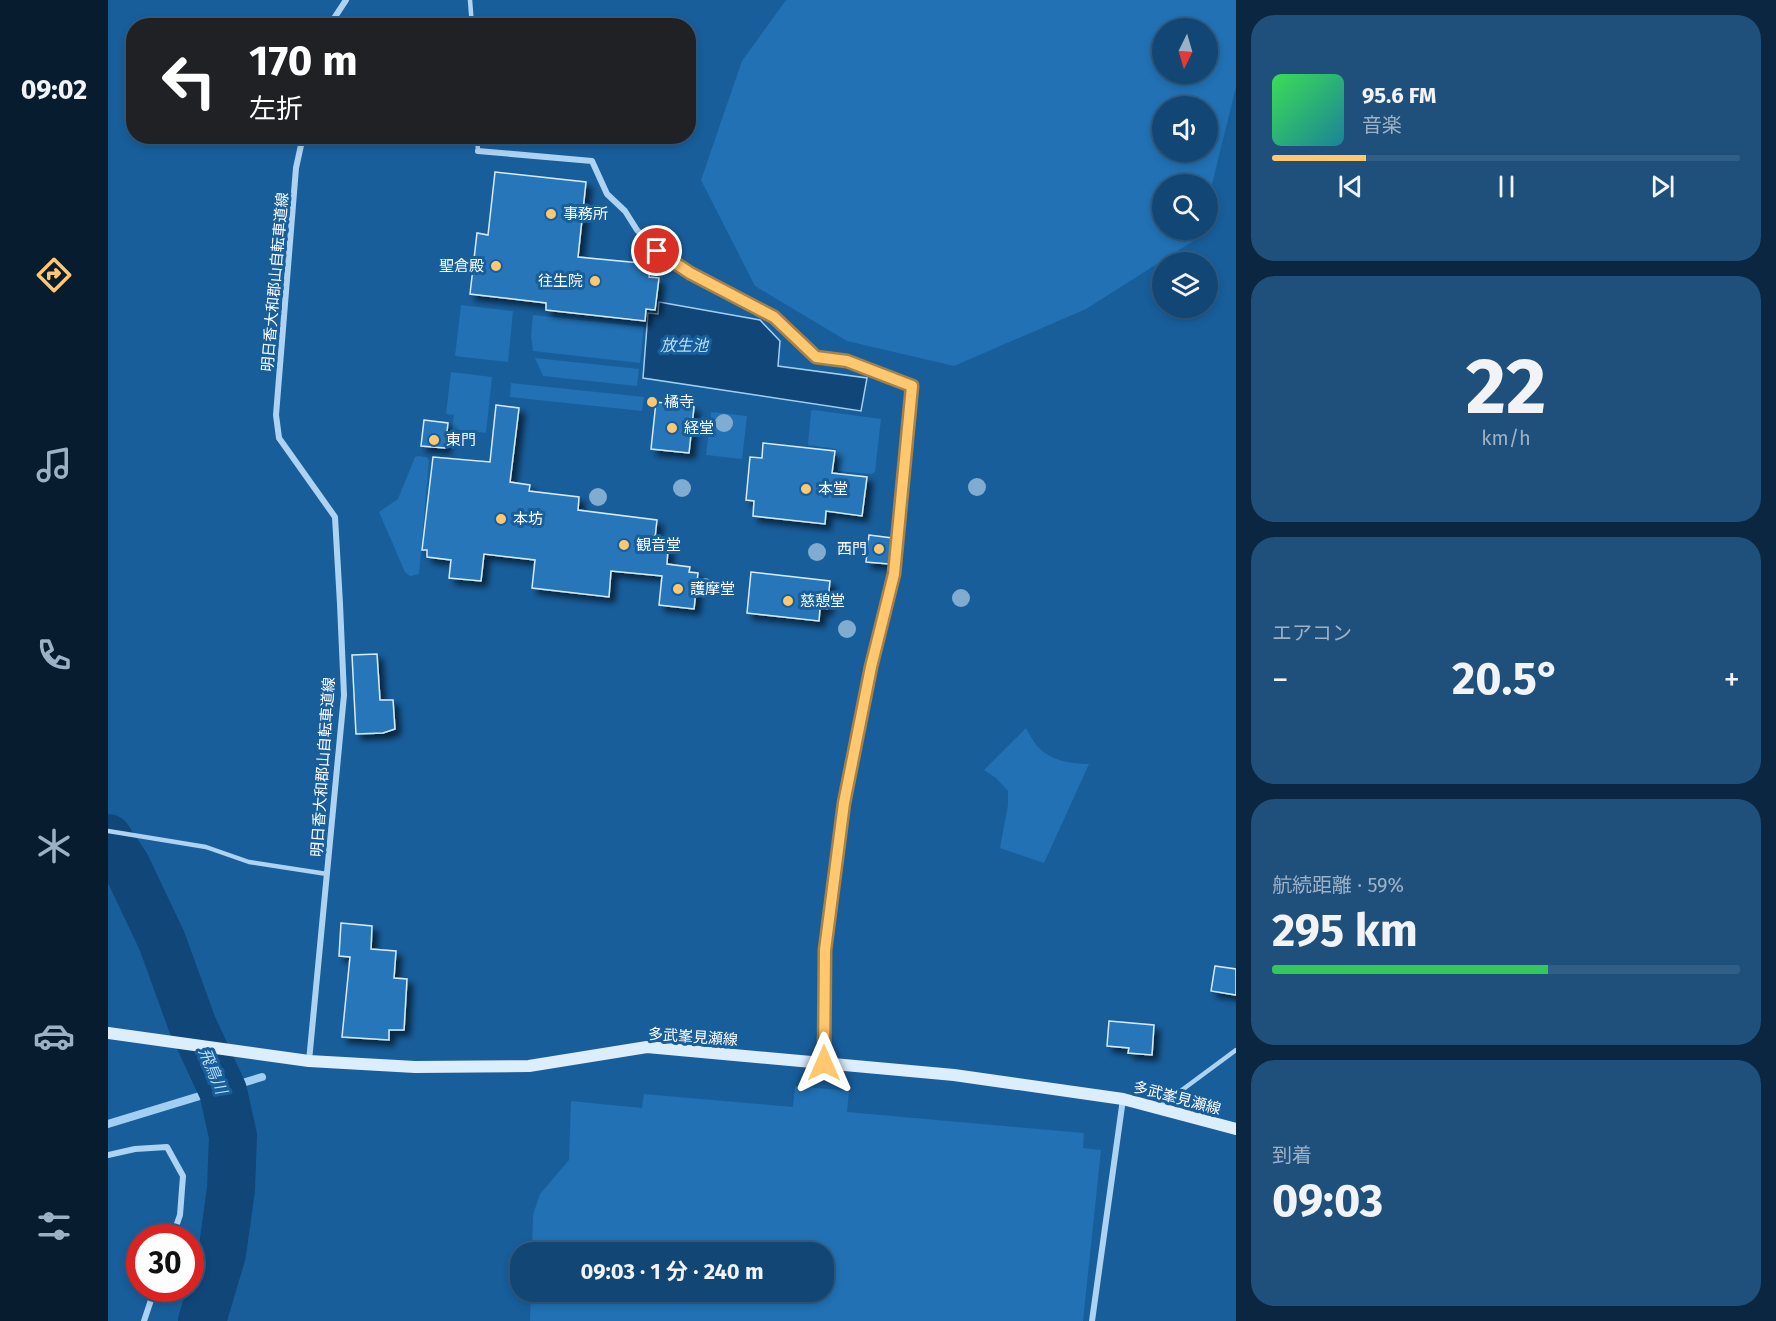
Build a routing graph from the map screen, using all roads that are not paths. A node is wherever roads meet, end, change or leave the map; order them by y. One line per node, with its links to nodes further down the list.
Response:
1 (346, 0): 3 (street)
2 (470, 0): 4 (lane)
3 (334, 18)
4 (471, 18)
5 (301, 144): 9 (street, 明日香大和郡山自転車道線)
6 (478, 144): 7 (lane)
7 (478, 151): 13 (street)
8 (108, 831): 9 (lane)
9 (327, 874): 12 (street, 明日香大和郡山自転車道線)
10 (108, 1033): 12 (main road, 多武峯見瀬線)
11 (1236, 1050): 15 (lane)
12 (309, 1061): 13 (main road, 多武峯見瀬線)
13 (824, 1063): 14 (main road, 多武峯見瀬線)
14 (1123, 1099): 15 (main road, 多武峯見瀬線); 21 (street)
15 (1157, 1108): 16 (main road, 多武峯見瀬線)
16 (1236, 1129)
17 (108, 1155): 18 (street)
18 (177, 1224)
19 (150, 1302): 20 (street)
20 (144, 1321)
21 (1092, 1321)

